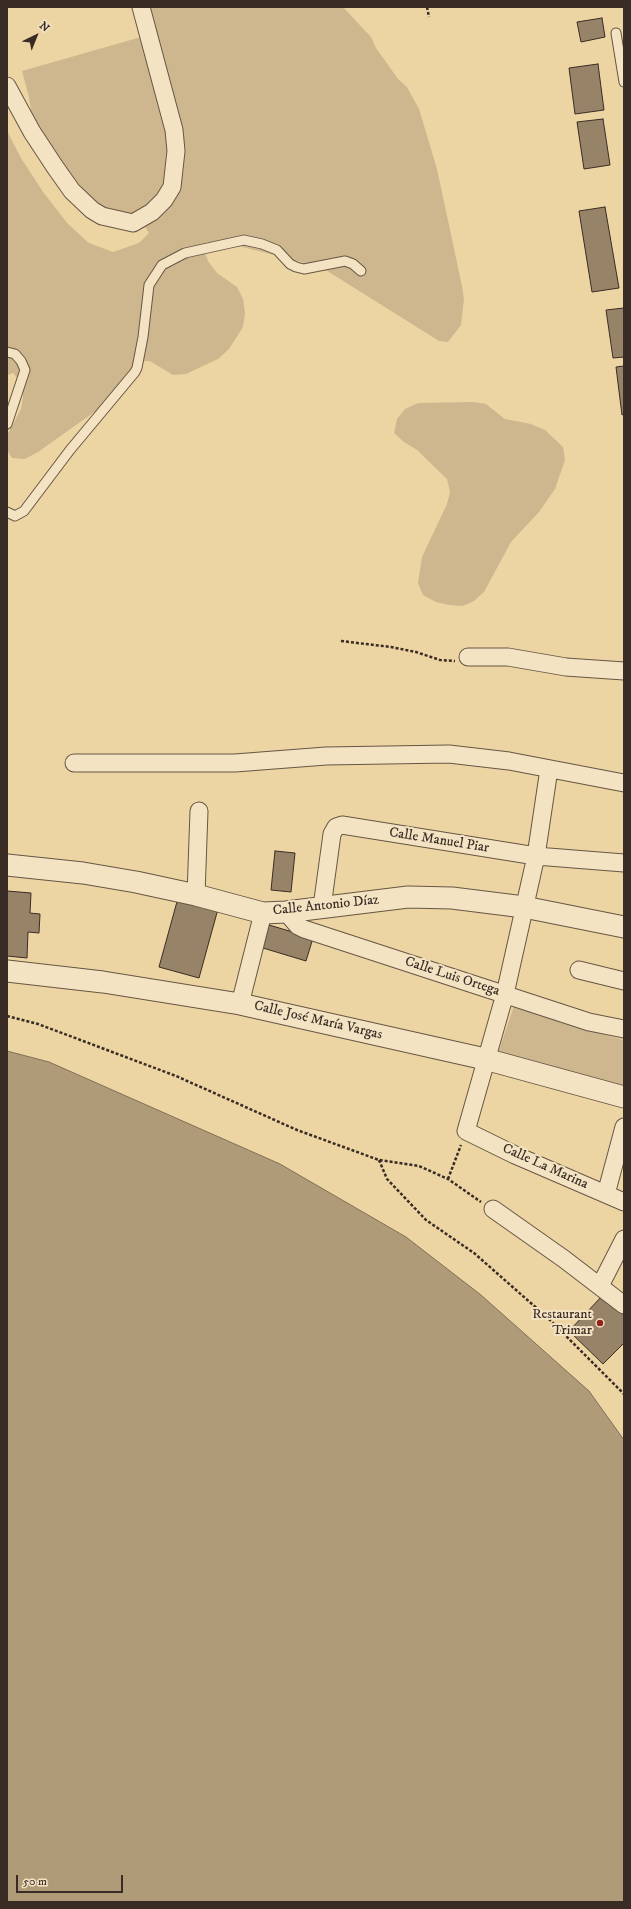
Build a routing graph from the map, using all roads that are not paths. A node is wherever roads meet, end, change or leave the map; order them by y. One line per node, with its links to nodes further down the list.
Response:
1 (141, 7): 4 (street)
2 (616, 32): 3 (lane)
3 (624, 82)
4 (7, 86)
5 (361, 271): 8 (lane)
6 (7, 352): 7 (lane)
7 (7, 424)
8 (7, 512)
9 (468, 657): 10 (street)
10 (624, 671)
11 (74, 763): 12 (street)
12 (549, 769): 13 (street); 15 (street)
13 (624, 783)
14 (199, 811): 18 (street)
15 (536, 856): 16 (street, Calle Manuel Piar); 19 (street, Calle Manuel Piar); 20 (street)
16 (624, 863)
17 (7, 865): 18 (street, Calle Antonio Díaz)
18 (196, 895): 22 (street, Calle Antonio Díaz)
19 (322, 907): 20 (street, Calle Antonio Díaz); 21 (street, Calle Antonio Díaz)
20 (524, 907): 23 (street, Calle Antonio Díaz); 27 (street)
21 (286, 912): 22 (street, Calle Antonio Díaz); 27 (street, Calle Luis Ortega)
22 (263, 913): 28 (street)
23 (624, 927)
24 (578, 970): 26 (street)
25 (7, 971): 28 (street, Calle José María Vargas)
26 (624, 981)
27 (505, 994): 29 (street, Calle Luis Ortega); 30 (street)
28 (240, 1004): 30 (street, Calle José María Vargas)
29 (624, 1029)
30 (485, 1059): 31 (street, Calle José María Vargas); 33 (street, Calle La Marina)
31 (624, 1098)
32 (624, 1127): 33 (street)
33 (606, 1194): 34 (street, Calle La Marina)
34 (624, 1202)
35 (493, 1209): 37 (street)
36 (624, 1239): 37 (street)
37 (600, 1286): 38 (street)
38 (624, 1305)

